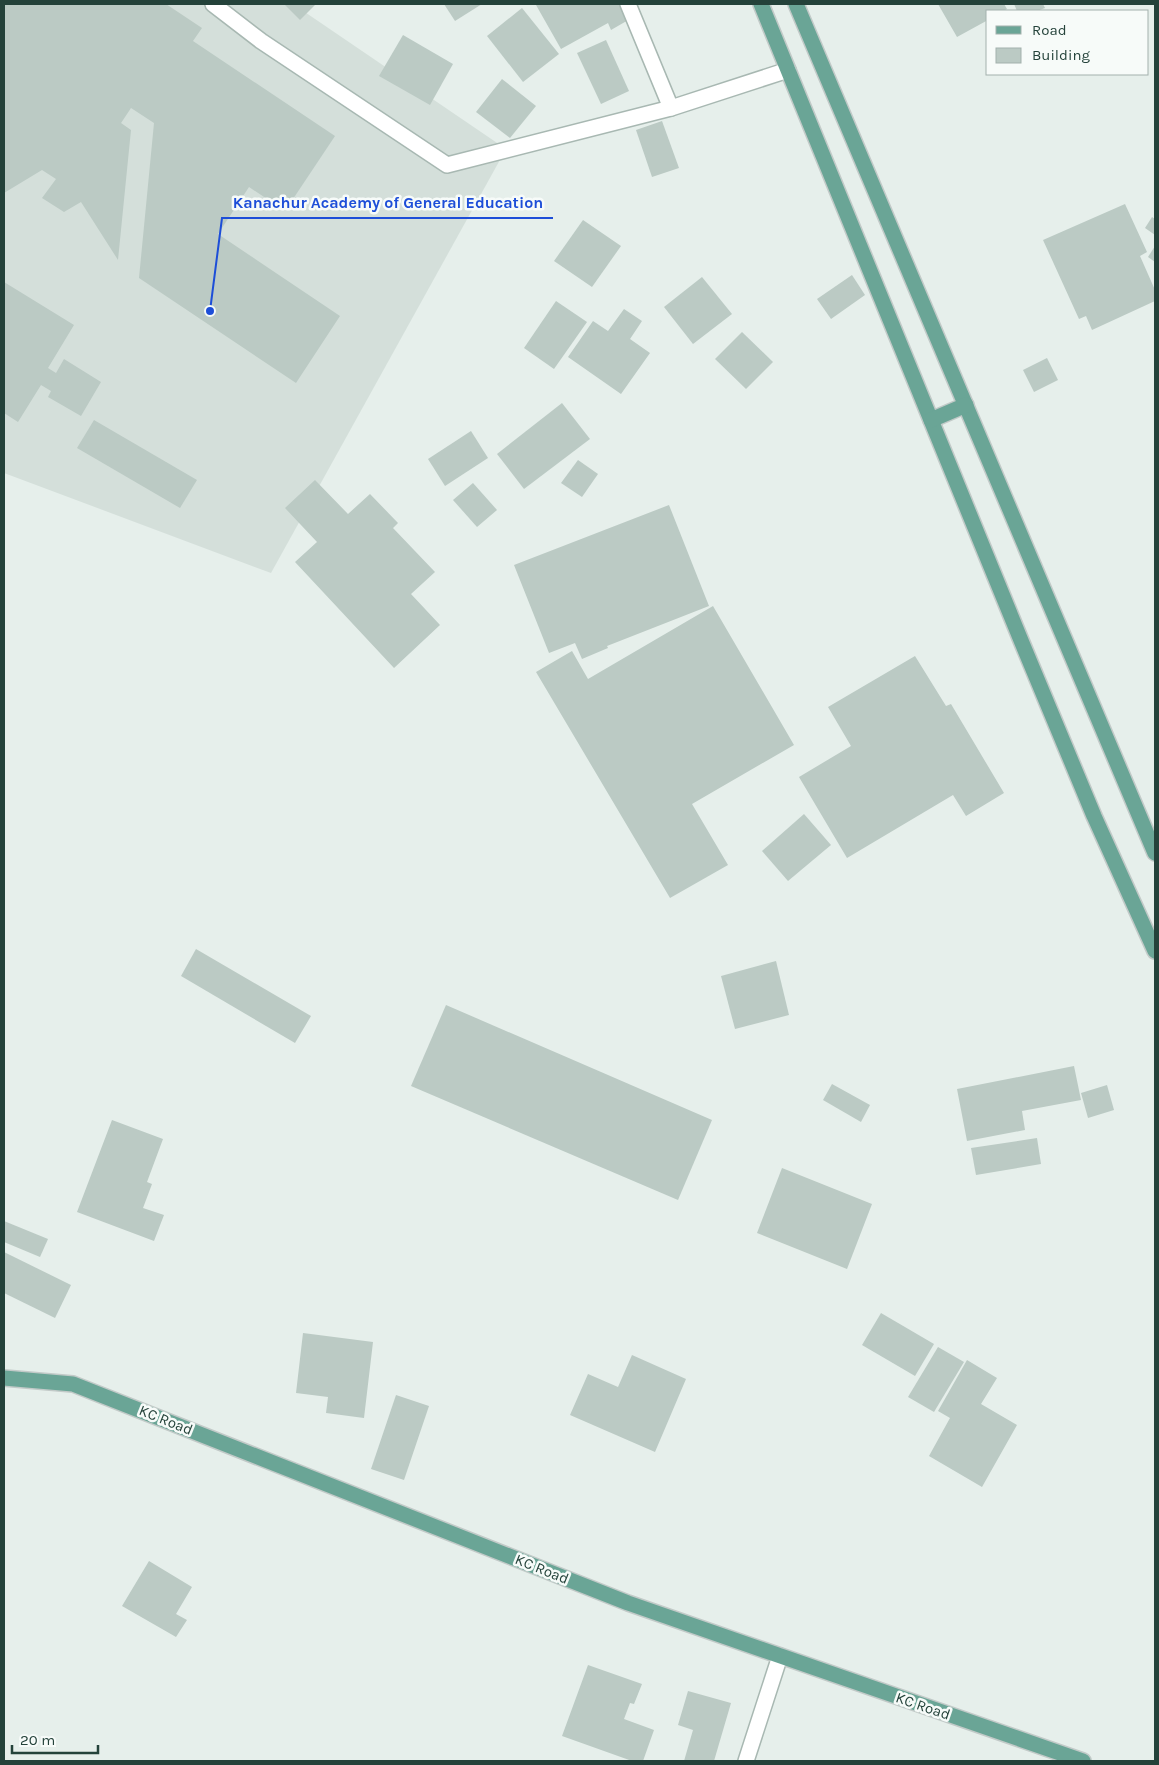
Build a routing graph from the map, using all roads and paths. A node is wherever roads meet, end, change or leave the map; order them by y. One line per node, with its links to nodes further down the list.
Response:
1 (213, 4): 6 (street)
2 (628, 4): 6 (street)
3 (761, 4): 5 (main road)
4 (796, 4): 7 (main road)
5 (788, 70): 6 (street); 8 (main road)
6 (671, 108)
7 (966, 405): 8 (main road); 9 (main road)
8 (931, 420): 10 (main road)
9 (1155, 852)
10 (1155, 951)
11 (4, 1378): 12 (main road, KC Road)
12 (780, 1656): 13 (street); 14 (main road, KC Road)
13 (746, 1761)
14 (1083, 1761)

